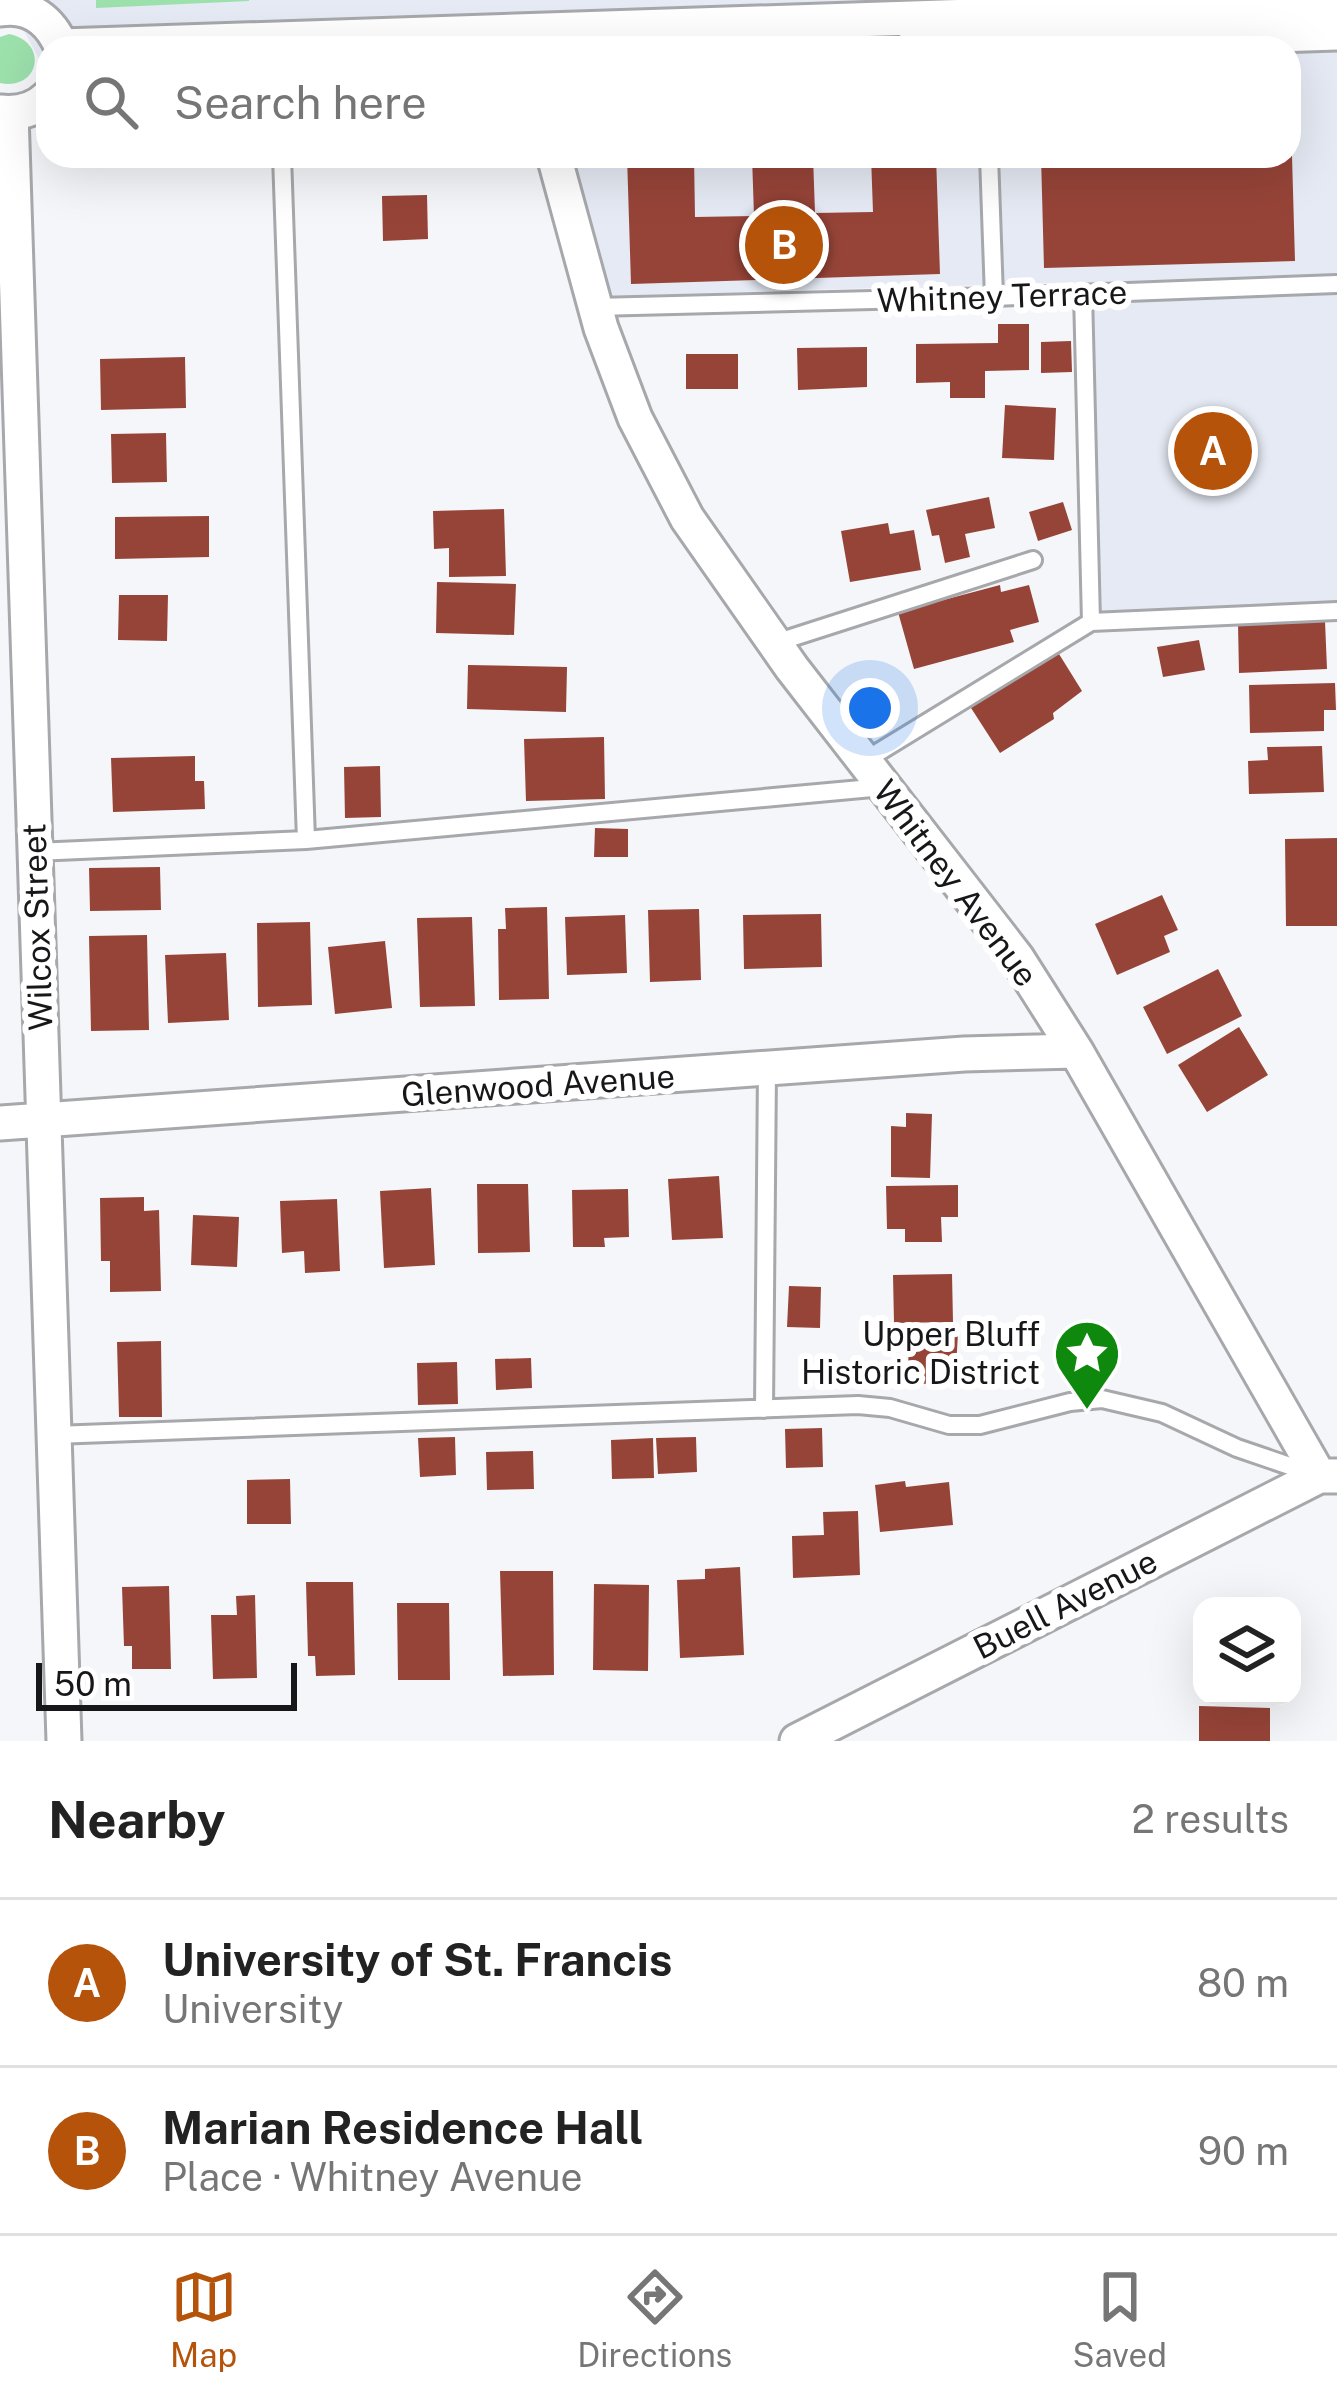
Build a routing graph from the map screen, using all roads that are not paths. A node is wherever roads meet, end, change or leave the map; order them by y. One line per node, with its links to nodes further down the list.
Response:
1 (1337, 4): 5 (street)
2 (6, 5): 4 (street)
3 (1337, 33): 5 (street)
4 (57, 36)
5 (985, 36)
6 (36, 104): 7 (street)
7 (6, 113): 21 (street, Wilcox Street)
8 (282, 168): 20 (lane)
9 (557, 168): 14 (street, Whitney Avenue)
10 (989, 168): 13 (lane)
11 (1337, 284): 12 (lane, Whitney Terrace)
12 (1083, 293): 13 (lane, Whitney Terrace); 17 (lane)
13 (994, 297): 14 (lane, Whitney Terrace)
14 (596, 307): 18 (street, Whitney Avenue)
15 (1033, 560): 18 (lane)
16 (1337, 611): 17 (lane)
17 (1091, 622): 19 (lane)
18 (775, 643): 19 (street, Whitney Avenue)
19 (874, 774): 20 (lane); 22 (street, Whitney Avenue)
20 (306, 840): 21 (lane)
21 (34, 852): 24 (street, Wilcox Street)
22 (1076, 1051): 23 (street, Glenwood Avenue); 28 (street, Whitney Avenue)
23 (767, 1069): 24 (street, Glenwood Avenue); 26 (lane)
24 (43, 1121): 25 (street, Glenwood Avenue); 27 (street, Wilcox Street)
25 (0, 1123)
26 (764, 1409): 27 (lane); 28 (lane)
27 (54, 1435): 29 (street, Wilcox Street)
28 (1328, 1476): 30 (street, Buell Avenue)
29 (64, 1741)
30 (797, 1741)

